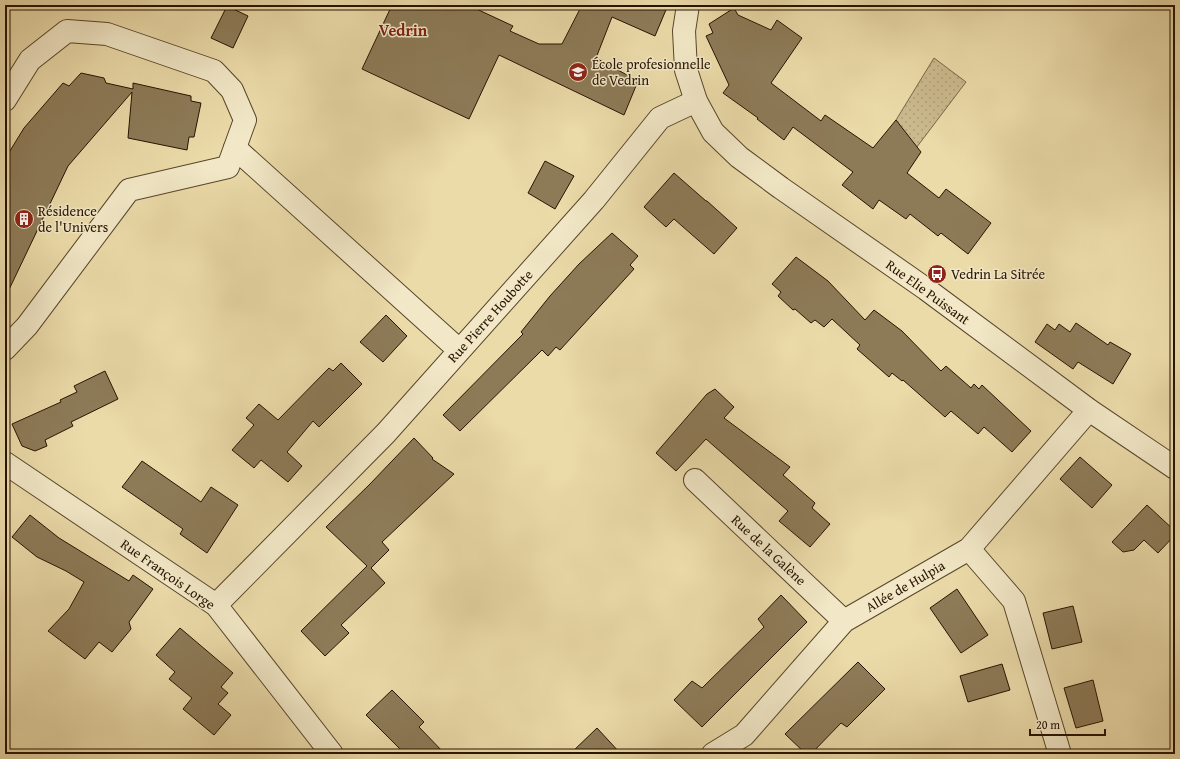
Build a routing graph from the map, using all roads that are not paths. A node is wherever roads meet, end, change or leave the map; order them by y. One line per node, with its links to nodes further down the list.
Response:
1 (688, 5): 3 (street)
2 (5, 100): 4 (street)
3 (696, 100): 6 (street, Rue Pierre Houbotte); 7 (street, Rue Elie Puissant)
4 (235, 148): 5 (street); 6 (street)
5 (5, 349)
6 (459, 350): 12 (street, Rue Pierre Houbotte)
7 (1090, 410): 9 (street, Rue Elie Puissant); 11 (street, Allée de Hulpia)
8 (5, 463): 12 (street, Rue François Lorge)
9 (1175, 468)
10 (694, 480): 13 (street, Rue de la Galène)
11 (969, 549): 13 (street, Allée de Hulpia); 16 (street)
12 (216, 605): 14 (street, Rue François Lorge)
13 (844, 621): 15 (street, Allée de Hulpia)
14 (332, 754)
15 (712, 754)
16 (1057, 754)

